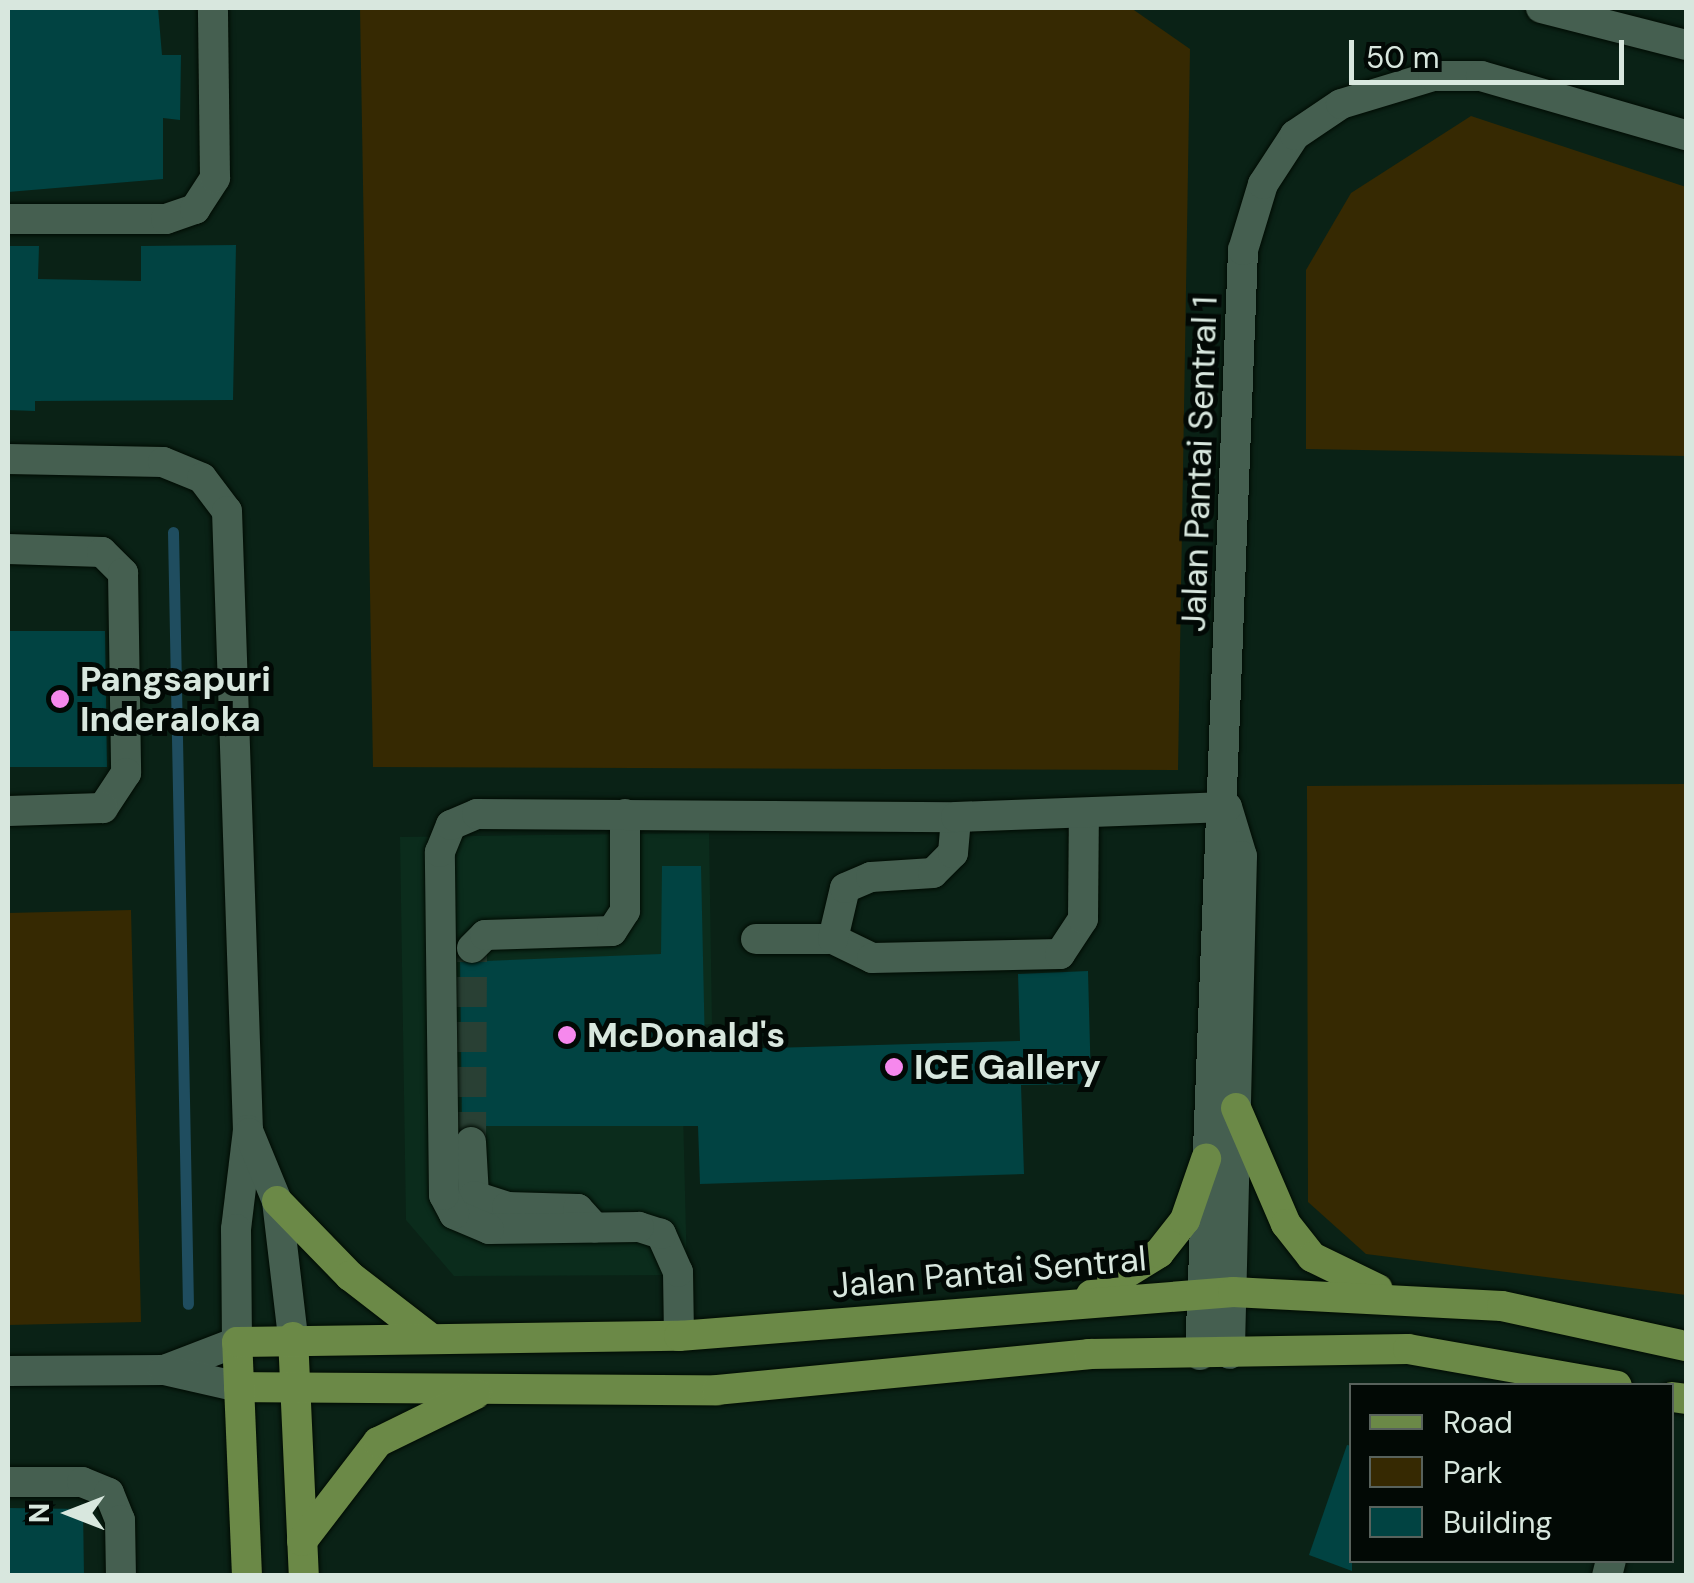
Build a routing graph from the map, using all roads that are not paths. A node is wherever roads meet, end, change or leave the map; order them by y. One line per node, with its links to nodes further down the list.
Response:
1 (213, 8): 5 (street)
2 (1541, 8): 3 (street)
3 (1686, 44)
4 (1686, 135): 8 (street, Jalan Pantai Sentral 1)
5 (8, 219)
6 (8, 459): 17 (street)
7 (8, 550): 9 (street)
8 (1227, 807): 11 (street); 16 (street, Jalan Pantai Sentral 1); 19 (street, Jalan Pantai Sentral 1)
9 (8, 812)
10 (626, 814): 12 (street); 15 (street); 21 (street)
11 (1084, 814): 12 (street); 14 (street)
12 (956, 817): 14 (street)
13 (756, 939): 14 (street)
14 (833, 939)
15 (472, 948)
16 (1236, 1108): 23 (street, Jalan Pantai Sentral 1); 24 (main road)
17 (248, 1130): 20 (street); 29 (street)
18 (471, 1142): 21 (street)
19 (1206, 1159): 22 (street, Jalan Pantai Sentral 1); 25 (main road)
20 (278, 1201): 27 (main road); 28 (street)
21 (595, 1228): 26 (street)
22 (1201, 1292): 23 (main road, Jalan Pantai Sentral); 25 (main road, Jalan Pantai Sentral); 31 (street, Jalan Pantai Sentral 1)
23 (1233, 1292): 24 (main road, Jalan Pantai Sentral); 31 (street, Jalan Pantai Sentral 1)
24 (1400, 1296): 30 (main road, Jalan Pantai Sentral)
25 (1064, 1305): 26 (main road, Jalan Pantai Sentral)
26 (679, 1336): 27 (main road, Jalan Pantai Sentral)
27 (429, 1337): 28 (main road, Jalan Pantai Sentral)
28 (293, 1338): 29 (main road, Jalan Pantai Sentral); 35 (main road)
29 (237, 1342): 32 (street); 36 (main road)
30 (1686, 1346)
31 (1215, 1354): 34 (main road); 37 (main road)
32 (164, 1370): 33 (street); 36 (street)
33 (8, 1371)
34 (1600, 1383)
35 (296, 1386): 36 (main road); 37 (main road); 39 (main road)
36 (239, 1387): 41 (main road)
37 (488, 1389): 39 (main road)
38 (8, 1482): 40 (street)
39 (302, 1541): 42 (main road)
40 (120, 1576)
41 (247, 1576)
42 (304, 1576)

